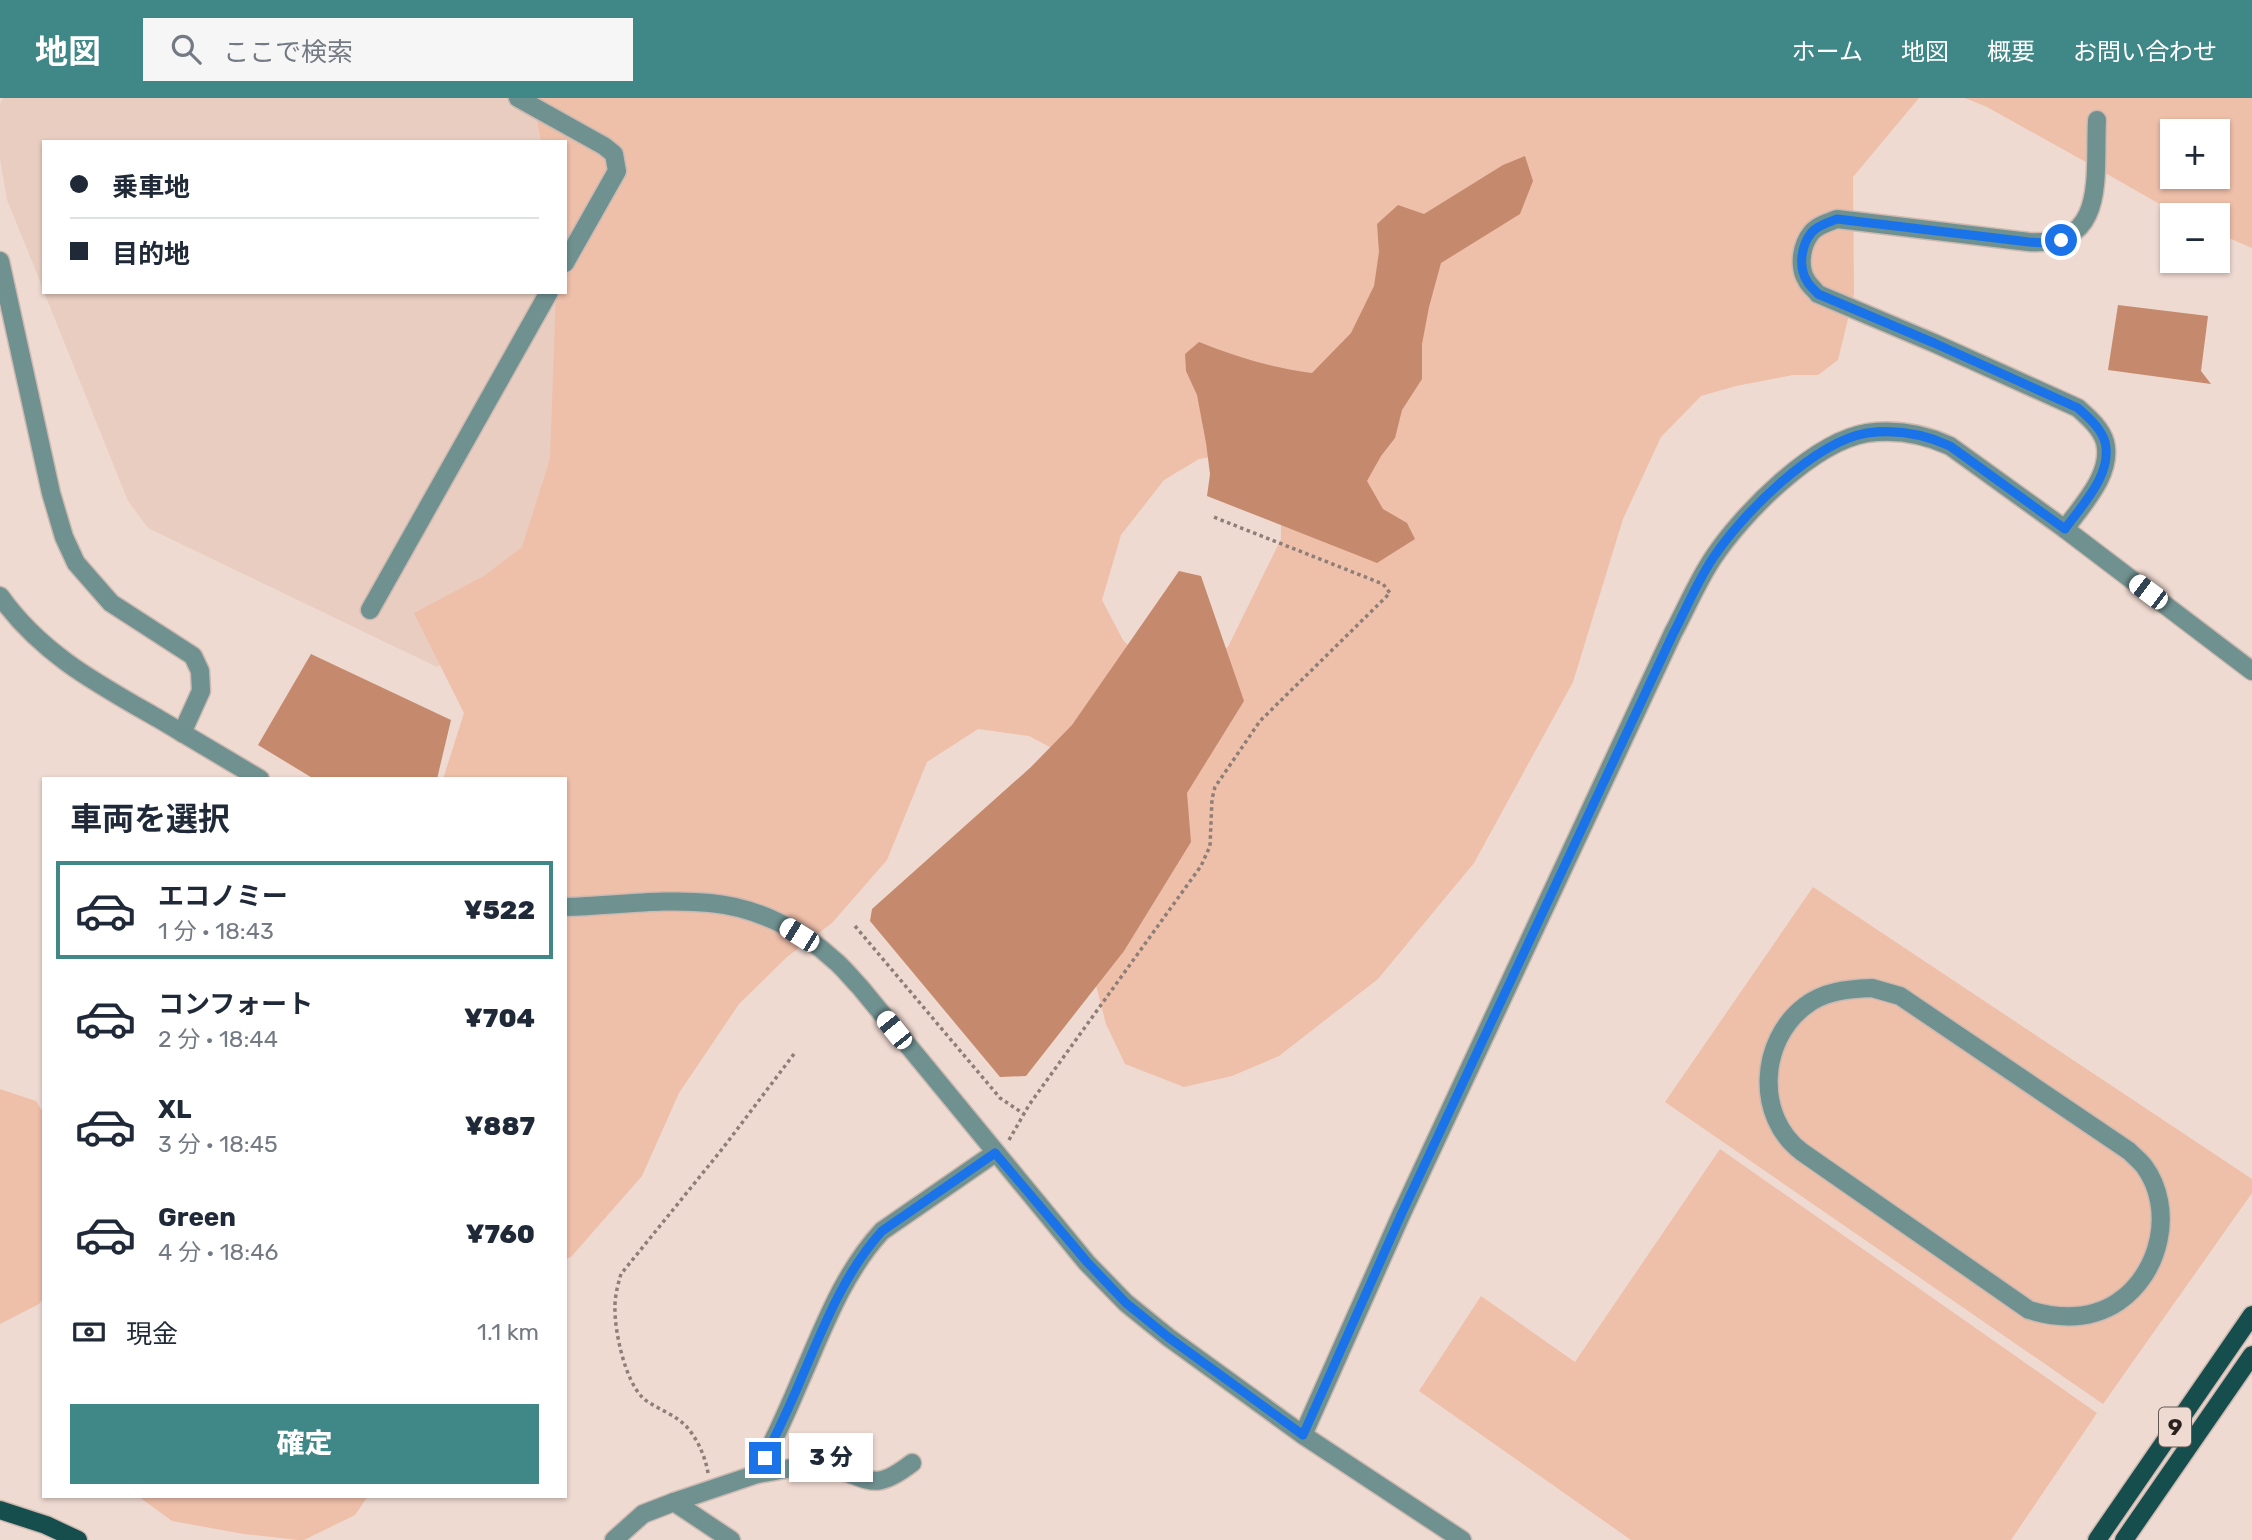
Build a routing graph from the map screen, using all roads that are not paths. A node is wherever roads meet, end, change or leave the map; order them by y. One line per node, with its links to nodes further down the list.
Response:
1 (518, 98): 3 (street)
2 (2097, 120): 6 (street)
3 (567, 259)
4 (0, 261): 10 (street)
5 (548, 294): 8 (street)
6 (2065, 529): 9 (street); 17 (street)
7 (0, 596): 10 (street)
8 (370, 610)
9 (2252, 671)
10 (182, 733): 11 (street)
11 (257, 777)
12 (567, 907): 13 (street)
13 (995, 1153): 17 (street); 19 (street)
14 (2145, 1274): 14 (street)
15 (2252, 1315): 26 (main road, 9)
16 (2252, 1355): 27 (main road, 9)
17 (1303, 1435): 25 (street)
18 (912, 1463): 19 (street)
19 (757, 1474): 20 (street)
20 (674, 1502): 22 (street); 24 (street)
21 (0, 1510): 23 (main road)
22 (618, 1539)
23 (78, 1540)
24 (731, 1540)
25 (1462, 1540)
26 (2097, 1540)
27 (2124, 1540)

